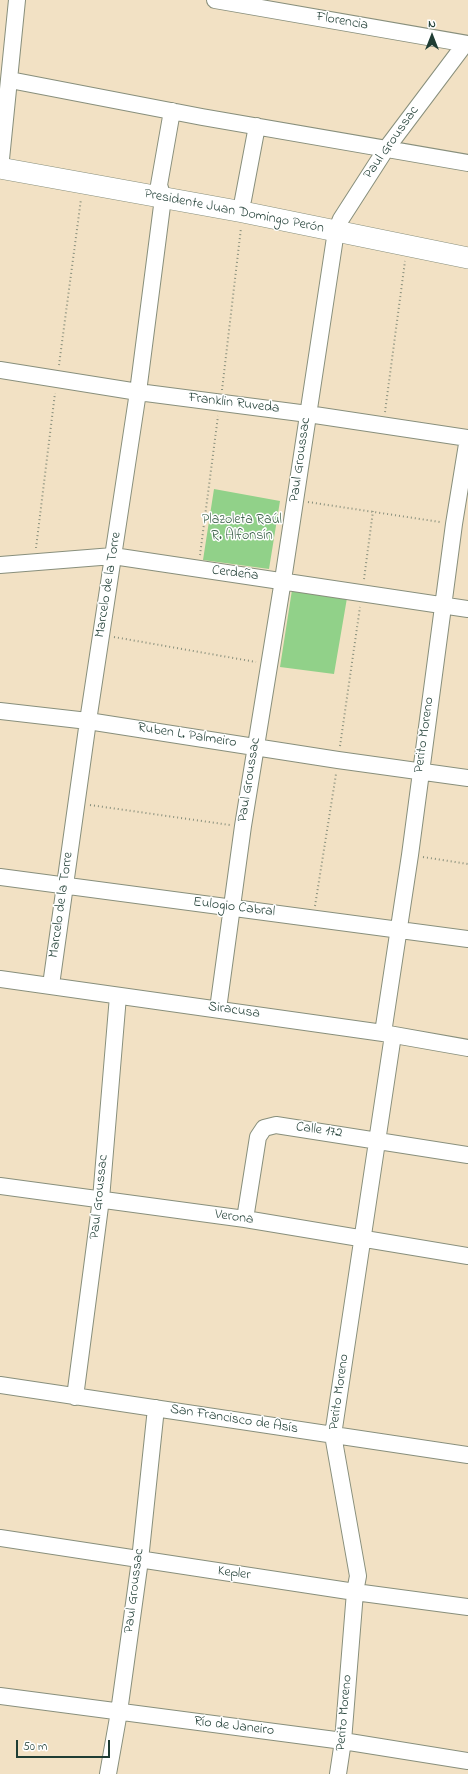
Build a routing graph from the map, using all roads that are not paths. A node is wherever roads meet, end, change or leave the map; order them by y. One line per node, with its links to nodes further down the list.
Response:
1 (18, 0): 4 (street)
2 (215, 0): 3 (street, Florencia)
3 (466, 44): 7 (street, Paul Groussac)
4 (10, 80): 5 (street); 8 (street)
5 (172, 111): 6 (street); 10 (street, Marcelo de la Torre)
6 (256, 126): 7 (street); 11 (street)
7 (386, 149): 9 (street); 12 (street, Paul Groussac)
8 (0, 163): 10 (main road, Presidente Juan Domingo Perón)
9 (468, 163)
10 (161, 191): 11 (main road, Presidente Juan Domingo Perón); 12 (main road, Presidente Juan Domingo Perón); 16 (street, Marcelo de la Torre)
11 (243, 200): 12 (main road, Presidente Juan Domingo Perón)
12 (338, 225): 13 (main road, Presidente Juan Domingo Perón); 14 (main road, Presidente Juan Domingo Perón); 17 (street, Paul Groussac)
13 (468, 244)
14 (468, 258)
15 (0, 370): 16 (street, Franklin Ruveda)
16 (138, 392): 17 (street, Franklin Ruveda); 19 (street, Marcelo de la Torre)
17 (308, 414): 18 (street, Franklin Ruveda); 21 (street, Paul Groussac)
18 (468, 438): 22 (street, Perito Moreno)
19 (113, 556): 20 (street, Cerdeña); 21 (street, Cerdeña); 25 (street, Marcelo de la Torre)
20 (0, 565)
21 (283, 580): 22 (street, Cerdeña); 26 (street, Paul Groussac)
22 (444, 606): 23 (street, Cerdeña); 27 (street, Perito Moreno)
23 (468, 610)
24 (0, 711): 25 (street, Ruben L. Palmeiro)
25 (88, 721): 26 (street, Ruben L. Palmeiro); 30 (street, Marcelo de la Torre)
26 (255, 747): 27 (street, Ruben L. Palmeiro); 31 (street, Paul Groussac)
27 (420, 772): 28 (street, Ruben L. Palmeiro); 32 (street, Perito Moreno)
28 (468, 778)
29 (0, 877): 30 (street, Eulogio Cabral)
30 (65, 885): 31 (street, Eulogio Cabral); 35 (street, Marcelo de la Torre)
31 (232, 909): 32 (street, Eulogio Cabral); 37 (street, Paul Groussac)
32 (399, 929): 33 (street, Eulogio Cabral); 38 (street, Perito Moreno)
33 (468, 939)
34 (0, 979): 35 (street, Siracusa)
35 (51, 985): 36 (street, Siracusa)
36 (118, 996): 37 (street, Siracusa); 43 (street, Paul Groussac)
37 (218, 1009): 38 (street, Siracusa)
38 (388, 1034): 39 (street, Siracusa); 40 (street, Perito Moreno)
39 (468, 1048)
40 (378, 1140): 41 (street, Calle 172); 44 (street, Calle 172); 45 (street, Perito Moreno)
41 (468, 1155)
42 (0, 1186): 43 (street, Verona)
43 (101, 1199): 44 (street, Verona); 48 (street, Paul Groussac)
44 (245, 1219): 45 (street, Verona)
45 (364, 1238): 46 (street, Verona); 50 (street, Perito Moreno)
46 (468, 1256)
47 (0, 1384): 48 (street, San Francisco de Asís)
48 (75, 1397): 49 (street, San Francisco de Asís)
49 (156, 1408): 50 (street, San Francisco de Asís); 53 (street, Paul Groussac)
50 (334, 1435): 51 (street, San Francisco de Asís); 54 (street, Perito Moreno)
51 (468, 1455)
52 (0, 1538): 53 (street, Kepler)
53 (140, 1560): 54 (street, Kepler); 57 (street, Paul Groussac)
54 (355, 1592): 55 (street, Kepler); 58 (street, Perito Moreno)
55 (468, 1607)
56 (0, 1696): 57 (street, Río de Janeiro)
57 (119, 1712): 58 (street, Río de Janeiro); 60 (street, Paul Groussac)
58 (343, 1741): 59 (street, Río de Janeiro); 61 (street, Perito Moreno)
59 (468, 1761)
60 (108, 1774)
61 (338, 1774)

